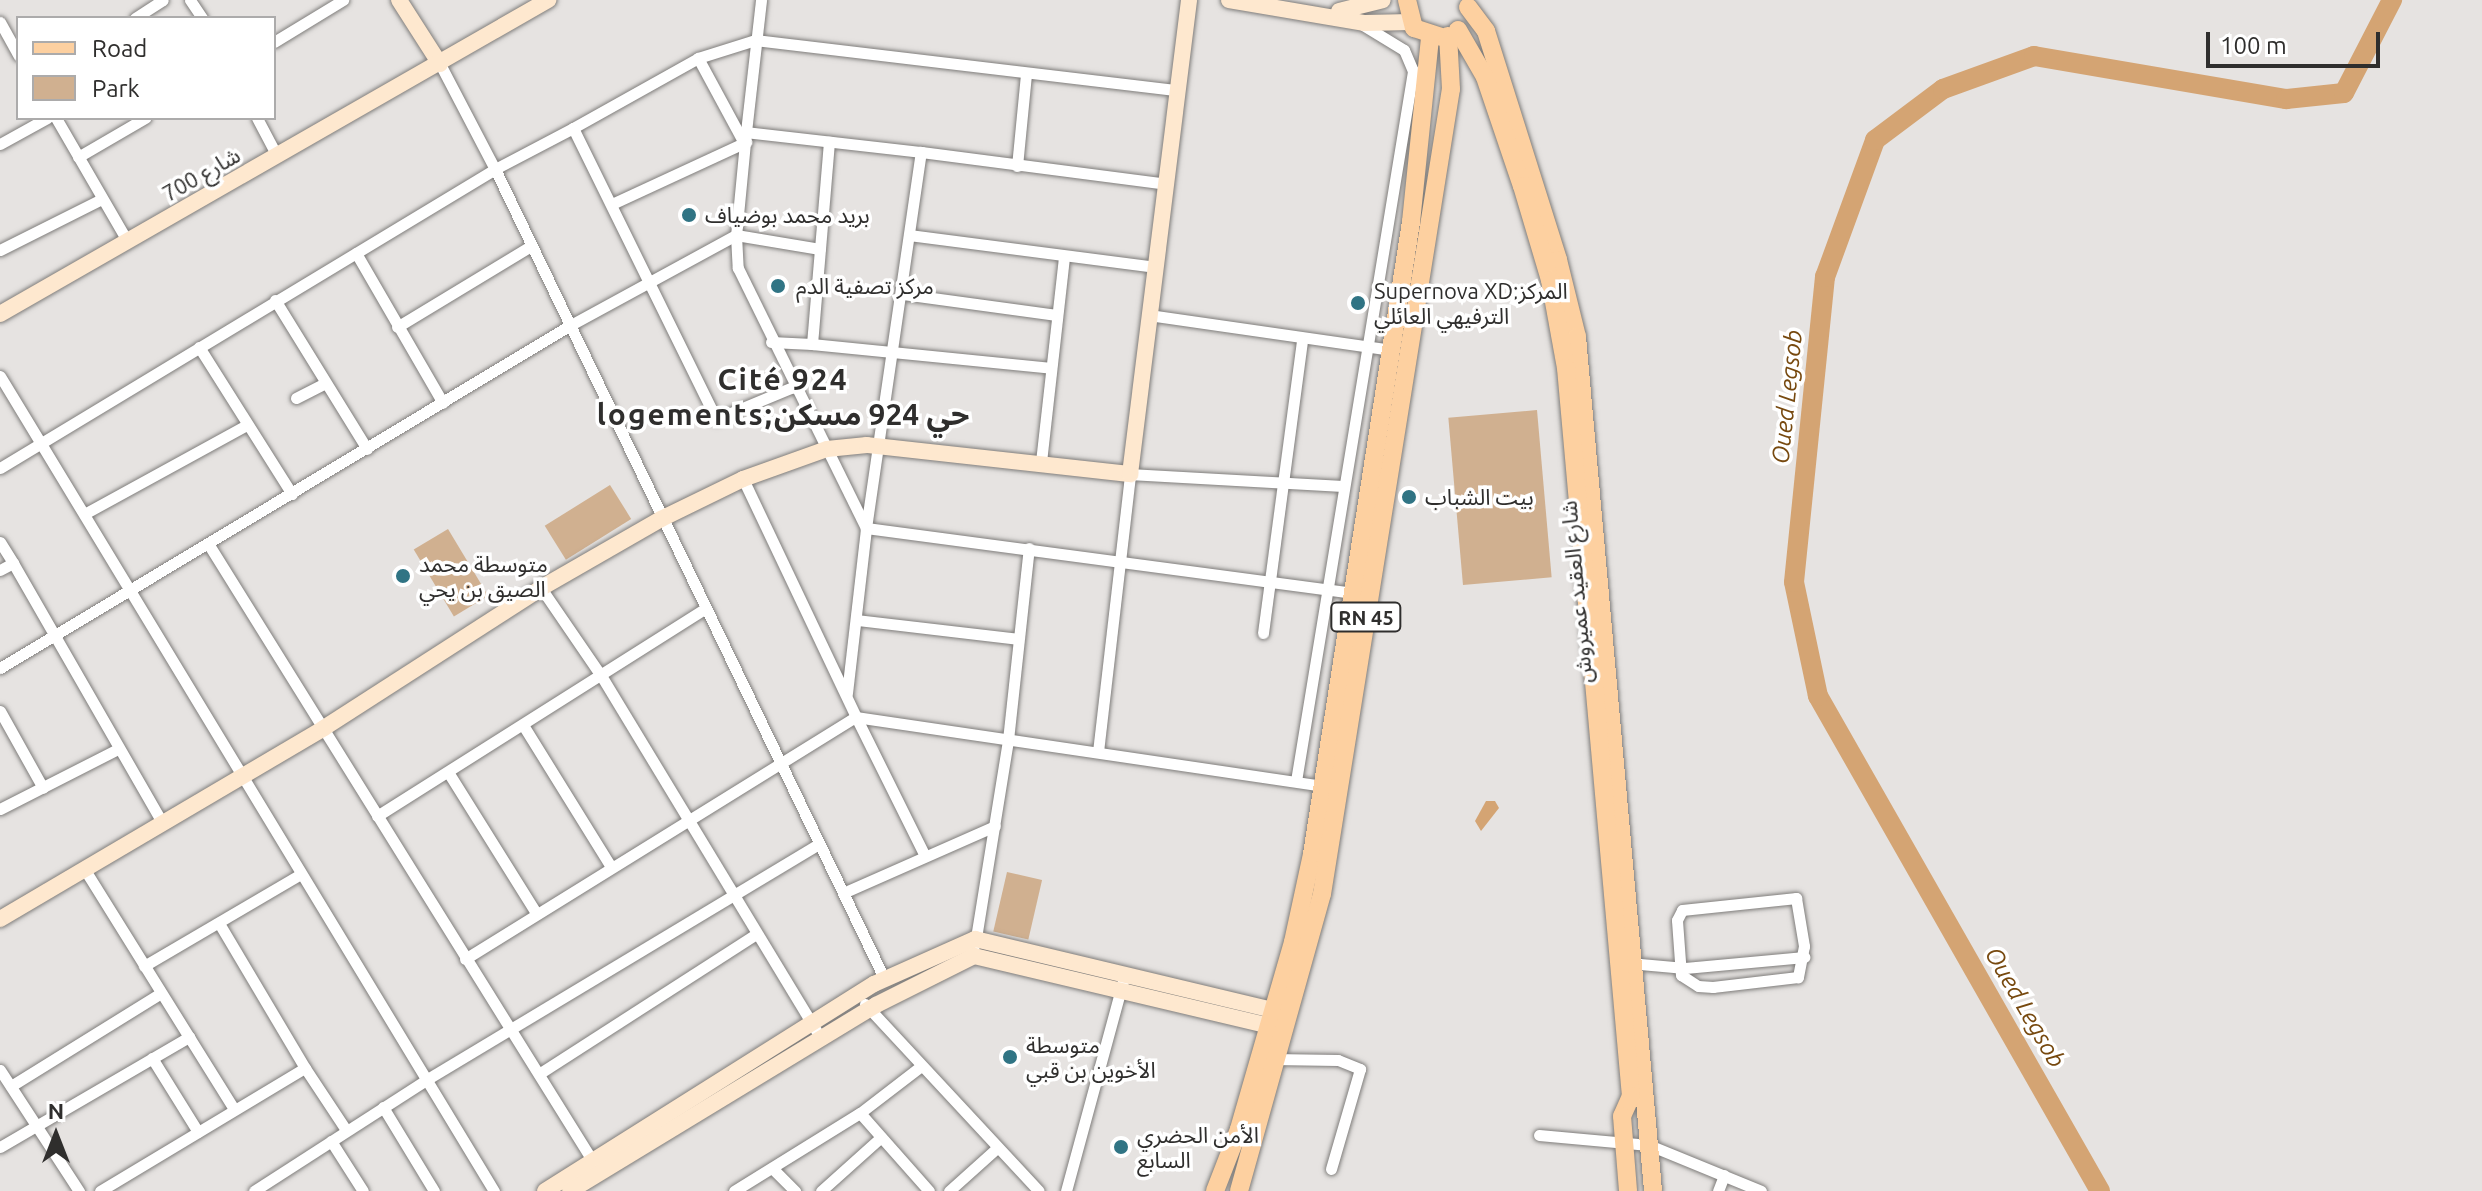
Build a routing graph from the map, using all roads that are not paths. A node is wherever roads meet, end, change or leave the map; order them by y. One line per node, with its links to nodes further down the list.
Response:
1 (163, 0): 12 (street)
2 (343, 0): 17 (street)
3 (399, 0): 20 (main road)
4 (548, 0): 20 (main road, شارع 700)
5 (761, 0): 16 (street)
6 (1189, 0): 24 (main road)
7 (1229, 0): 11 (main road)
8 (1383, 0): 11 (main road)
9 (1407, 0): 14 (main road)
10 (1472, 2): 15 (main road); 109 (main road, شارع العقيد عميروش)
11 (1353, 9): 14 (main road); 62 (street)
12 (138, 16)
13 (0, 22): 18 (street)
14 (1411, 22): 15 (main road)
15 (1446, 34): 22 (main road, شارع العقيد عميروش); 23 (main road, RN 45); 63 (main road, RN 45)
16 (755, 40): 19 (street); 21 (street); 30 (street)
17 (276, 41)
18 (5, 44)
19 (698, 58): 29 (street); 30 (street)
20 (440, 64): 34 (main road, شارع 700); 37 (street)
21 (1026, 75): 24 (street); 36 (street)
22 (1487, 83): 23 (main road); 109 (main road, شارع العقيد عميروش)
23 (1451, 89): 96 (main road, RN 45)
24 (1175, 90): 38 (main road)
25 (43, 120): 32 (street)
26 (57, 120): 35 (street)
27 (142, 120): 35 (street)
28 (258, 120): 34 (street)
29 (573, 128): 37 (street); 40 (street)
30 (745, 139): 31 (street); 40 (street); 41 (street)
31 (829, 142): 33 (street); 45 (street)
32 (0, 144)
33 (921, 152): 36 (street); 42 (street)
34 (277, 156): 43 (main road, شارع 700)
35 (78, 157): 39 (street)
36 (1017, 166): 38 (street)
37 (495, 169): 44 (street); 47 (street)
38 (1166, 184): 49 (main road)
39 (102, 199): 43 (street); 46 (street)
40 (612, 204): 50 (street)
41 (736, 235): 45 (street); 50 (street); 59 (street)
42 (909, 235): 48 (street); 51 (street)
43 (128, 242): 53 (main road, شارع 700)
44 (529, 247): 56 (street); 57 (street)
45 (820, 249): 60 (street)
46 (0, 250)
47 (356, 253): 52 (street); 56 (street)
48 (1064, 257): 49 (street); 54 (street)
49 (1156, 267): 55 (main road)
50 (650, 282): 57 (street); 68 (street)
51 (903, 294): 54 (street); 64 (street)
52 (275, 300): 61 (street); 67 (street)
53 (0, 314)
54 (1057, 315): 65 (street)
55 (1149, 315): 58 (street); 78 (main road)
56 (397, 327): 70 (street)
57 (567, 327): 70 (street); 84 (street)
58 (1302, 340): 62 (street); 80 (street)
59 (771, 342): 60 (street); 68 (street)
60 (812, 344): 64 (street)
61 (199, 347): 71 (street); 72 (street)
62 (1364, 350): 63 (street); 81 (street)
63 (1391, 350): 96 (main road, RN 45)
64 (895, 353): 65 (street); 73 (street)
65 (1051, 368): 76 (street)
66 (0, 376): 72 (street)
67 (325, 383): 69 (street); 74 (street)
68 (793, 387): 75 (street)
69 (296, 398)
70 (443, 403): 74 (street)
71 (247, 425): 82 (street); 83 (street)
72 (42, 444): 77 (street); 83 (street)
73 (882, 445): 75 (main road); 76 (main road); 85 (street)
74 (367, 449): 82 (street)
75 (827, 449): 79 (main road); 85 (street)
76 (1041, 462): 78 (main road)
77 (0, 468)
78 (1130, 474): 80 (street); 89 (street)
79 (743, 479): 84 (main road); 104 (street)
80 (1284, 483): 81 (street); 92 (street)
81 (1342, 486): 95 (street)
82 (292, 494): 87 (street)
83 (86, 513): 94 (street)
84 (661, 519): 93 (main road); 97 (street)
85 (866, 528): 88 (street); 98 (street)
86 (0, 542): 90 (street)
87 (209, 545): 94 (street); 108 (street)
88 (1029, 548): 89 (street); 101 (street)
89 (1119, 559): 92 (street); 112 (street)
90 (13, 563): 91 (street); 99 (street)
91 (0, 570)
92 (1268, 581): 95 (street); 100 (street)
93 (541, 588): 103 (street); 108 (main road)
94 (133, 590): 99 (street); 115 (street)
95 (1326, 590): 96 (street); 116 (street)
96 (1361, 593): 118 (main road, RN 45)
97 (704, 609): 103 (street); 113 (street)
98 (857, 620): 101 (street); 104 (street)
99 (56, 633): 102 (street); 111 (street)
100 (1263, 633)
101 (1018, 639): 110 (street)
102 (0, 668)
103 (602, 677): 107 (street); 121 (street)
104 (847, 693): 106 (street)
105 (0, 711): 117 (street)
106 (856, 717): 110 (street); 113 (street); 125 (street)
107 (523, 725): 114 (street); 126 (street)
108 (324, 728): 115 (main road); 120 (street)
109 (1605, 735): 138 (main road, شارع العقيد عميروش)
110 (1008, 740): 112 (street); 123 (street)
111 (118, 749): 117 (street); 122 (street)
112 (1098, 752): 116 (street)
113 (779, 765): 121 (street); 124 (street)
114 (448, 772): 120 (street); 131 (street)
115 (242, 779): 122 (main road); 128 (street)
116 (1296, 781): 118 (street)
117 (43, 788): 119 (street)
118 (1333, 788): 146 (main road, RN 45); 152 (main road, RN 45)
119 (0, 809)
120 (377, 816): 137 (street)
121 (688, 820): 126 (street); 130 (street)
122 (163, 824): 127 (main road)
123 (995, 826): 125 (street); 135 (street)
124 (817, 845): 129 (street); 130 (street)
125 (925, 856): 129 (street)
126 (611, 867): 131 (street)
127 (84, 868): 132 (main road); 139 (street)
128 (299, 875): 133 (street); 157 (street)
129 (843, 893): 141 (street)
130 (734, 897): 134 (street); 148 (street)
131 (536, 913): 137 (street)
132 (1, 916)
133 (219, 923): 139 (street); 154 (street)
134 (756, 934): 147 (street); 156 (street)
135 (974, 948): 141 (main road); 142 (main road); 145 (main road)
136 (1804, 957): 140 (street); 140 (street); 140 (street)
137 (465, 959): 148 (street)
138 (1624, 963): 140 (street); 168 (main road, شارع العقيد عميروش); 169 (main road, شارع العقيد عميروش)
139 (144, 966): 143 (street)
140 (1678, 968)
141 (885, 980): 144 (main road)
142 (1121, 984): 146 (main road); 190 (street)
143 (161, 993): 149 (street); 158 (street)
144 (858, 994): 145 (street); 147 (main road)
145 (869, 1010): 150 (main road); 153 (street)
146 (1271, 1018): 152 (main road, RN 45)
147 (811, 1023): 150 (street); 172 (main road)
148 (513, 1030): 156 (street); 157 (street)
149 (189, 1037): 151 (street); 160 (street)
150 (821, 1038): 172 (main road)
151 (152, 1058): 162 (street); 164 (street)
152 (1268, 1058): 174 (street); 191 (main road, RN 45); 192 (main road, RN 45)
153 (921, 1066): 161 (street); 171 (street)
154 (305, 1068): 160 (street); 163 (street)
155 (0, 1070): 158 (street)
156 (542, 1072): 172 (street)
157 (426, 1080): 159 (street); 181 (street)
158 (11, 1086): 162 (street)
159 (383, 1107): 163 (street); 180 (street)
160 (234, 1109): 164 (street)
161 (860, 1113): 166 (street); 173 (street)
162 (38, 1124): 170 (street); 176 (street)
163 (346, 1130): 167 (street)
164 (198, 1132): 177 (street)
165 (1539, 1135): 168 (street)
166 (880, 1138): 186 (street); 187 (street)
167 (331, 1141): 178 (street); 179 (street)
168 (1624, 1142): 169 (street); 193 (main road, شارع العقيد عميروش)
169 (1649, 1145): 175 (street); 194 (main road, شارع العقيد عميروش)
170 (0, 1147)
171 (997, 1148): 188 (street); 189 (street)
172 (596, 1167): 182 (main road); 183 (main road)
173 (772, 1168): 184 (street); 185 (street)
174 (1331, 1169)
175 (1724, 1175): 195 (street); 196 (street)
176 (79, 1191)
177 (100, 1191)
178 (254, 1191)
179 (363, 1191)
180 (434, 1191)
181 (494, 1191)
182 (545, 1191)
183 (570, 1191)
184 (734, 1191)
185 (795, 1191)
186 (821, 1191)
187 (929, 1191)
188 (949, 1191)
189 (1039, 1191)
190 (1066, 1191)
191 (1215, 1191)
192 (1239, 1191)
193 (1628, 1191)
194 (1653, 1191)
195 (1718, 1191)
196 (1761, 1191)

